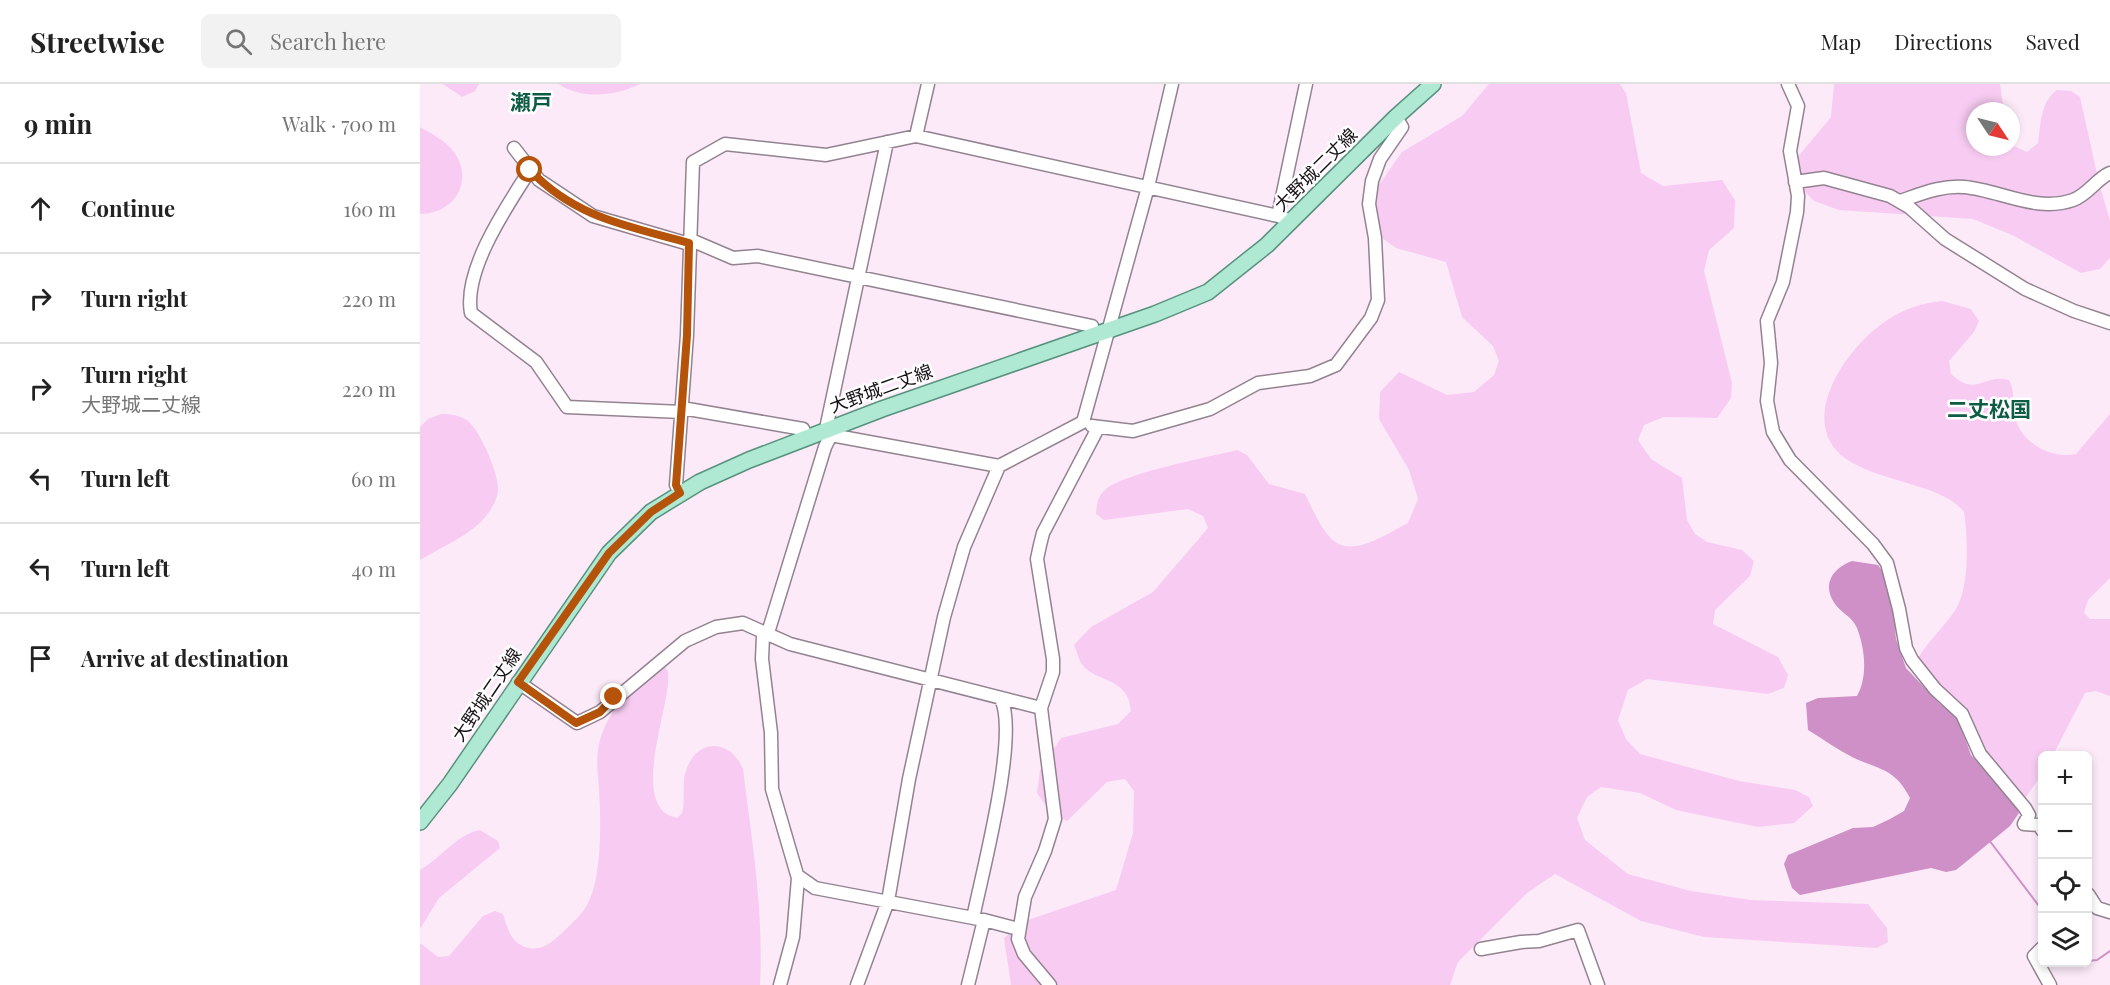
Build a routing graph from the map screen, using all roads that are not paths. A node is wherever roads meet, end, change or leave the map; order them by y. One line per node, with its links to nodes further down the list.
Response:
1 (928, 84): 7 (street)
2 (1172, 84): 13 (street)
3 (1306, 84): 15 (street)
4 (1433, 84): 6 (main road, 大野城二丈線)
5 (1788, 84): 12 (street)
6 (1396, 117): 15 (main road, 大野城二丈線); 22 (street)
7 (916, 135): 8 (street); 13 (street)
8 (887, 142): 16 (street); 17 (street)
9 (514, 148): 10 (street)
10 (530, 170): 16 (street); 20 (street)
11 (2110, 172): 14 (street)
12 (1795, 182): 14 (street); 33 (street)
13 (1149, 187): 15 (street); 19 (street)
14 (1900, 201): 18 (street)
15 (1285, 218): 19 (main road, 大野城二丈線)
16 (690, 242): 17 (street); 20 (street)
17 (856, 278): 19 (street); 23 (street)
18 (2110, 323)
19 (1102, 333): 21 (street); 23 (main road, 大野城二丈線)
20 (682, 410): 24 (street); 26 (street)
21 (1083, 422): 22 (street); 25 (street)
22 (1098, 428): 31 (street)
23 (830, 432): 24 (main road, 大野城二丈線); 25 (street); 27 (street)
24 (807, 438): 26 (main road, 大野城二丈線)
25 (999, 466): 28 (street)
26 (680, 493): 29 (main road, 大野城二丈線)
27 (767, 636): 28 (street); 29 (street); 34 (street)
28 (931, 678): 30 (street); 35 (street)
29 (518, 682): 32 (main road, 大野城二丈線)
30 (1001, 699): 31 (street); 38 (street)
31 (1041, 708): 39 (street)
32 (420, 822)
33 (2038, 825)
34 (798, 876): 35 (street); 42 (street)
35 (888, 901): 38 (street); 43 (street)
36 (2092, 912): 37 (street)
37 (2110, 912)
38 (979, 919): 39 (street); 44 (street)
39 (1018, 929): 45 (street)
40 (1481, 950): 46 (street)
41 (2040, 967): 47 (street)
42 (780, 985)
43 (857, 985)
44 (968, 985)
45 (1050, 985)
46 (1598, 985)
47 (2050, 985)

